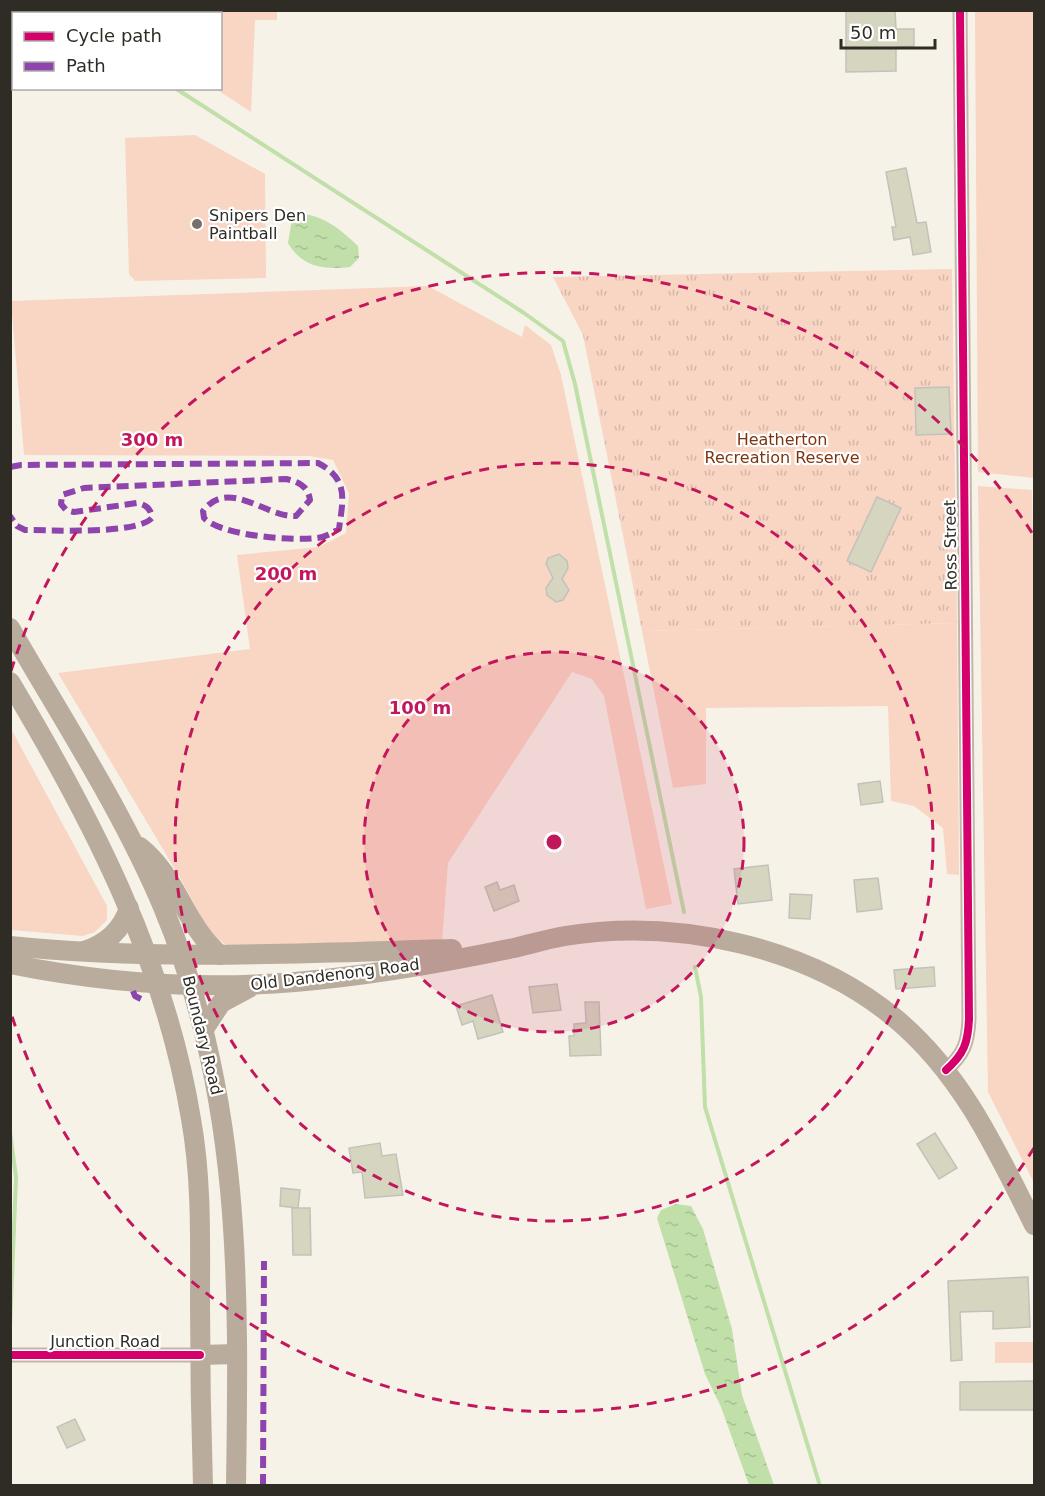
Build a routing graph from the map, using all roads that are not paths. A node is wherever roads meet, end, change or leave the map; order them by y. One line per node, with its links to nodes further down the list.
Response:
1 (960, 10): 17 (street, Ross Street)
2 (10, 628): 4 (main road, Boundary Road)
3 (10, 681): 5 (main road, Boundary Road)
4 (134, 842): 10 (main road, Boundary Road); 11 (main road)
5 (129, 908): 8 (main road); 9 (main road, Boundary Road)
6 (10, 946): 8 (main road, Old Dandenong Road)
7 (515, 948): 11 (main road, Old Dandenong Road); 14 (main road, Old Dandenong Road); 17 (main road, Old Dandenong Road)
8 (78, 952): 9 (main road, Old Dandenong Road)
9 (149, 955): 10 (main road, Old Dandenong Road); 13 (main road, Boundary Road)
10 (181, 955): 11 (main road, Old Dandenong Road); 15 (main road, Boundary Road)
11 (220, 955)
12 (10, 964): 13 (main road, Old Dandenong Road)
13 (158, 983): 15 (main road, Old Dandenong Road); 19 (main road, Boundary Road)
14 (258, 984): 15 (main road, Old Dandenong Road); 16 (main road)
15 (191, 985): 16 (main road, Boundary Road)
16 (204, 1029): 20 (main road, Boundary Road)
17 (946, 1070): 18 (main road, Old Dandenong Road)
18 (1035, 1225)
19 (200, 1354): 20 (main road); 21 (street, Junction Road); 22 (main road, Boundary Road)
20 (236, 1354): 23 (main road, Boundary Road)
21 (10, 1355)
22 (202, 1485)
23 (236, 1485)

